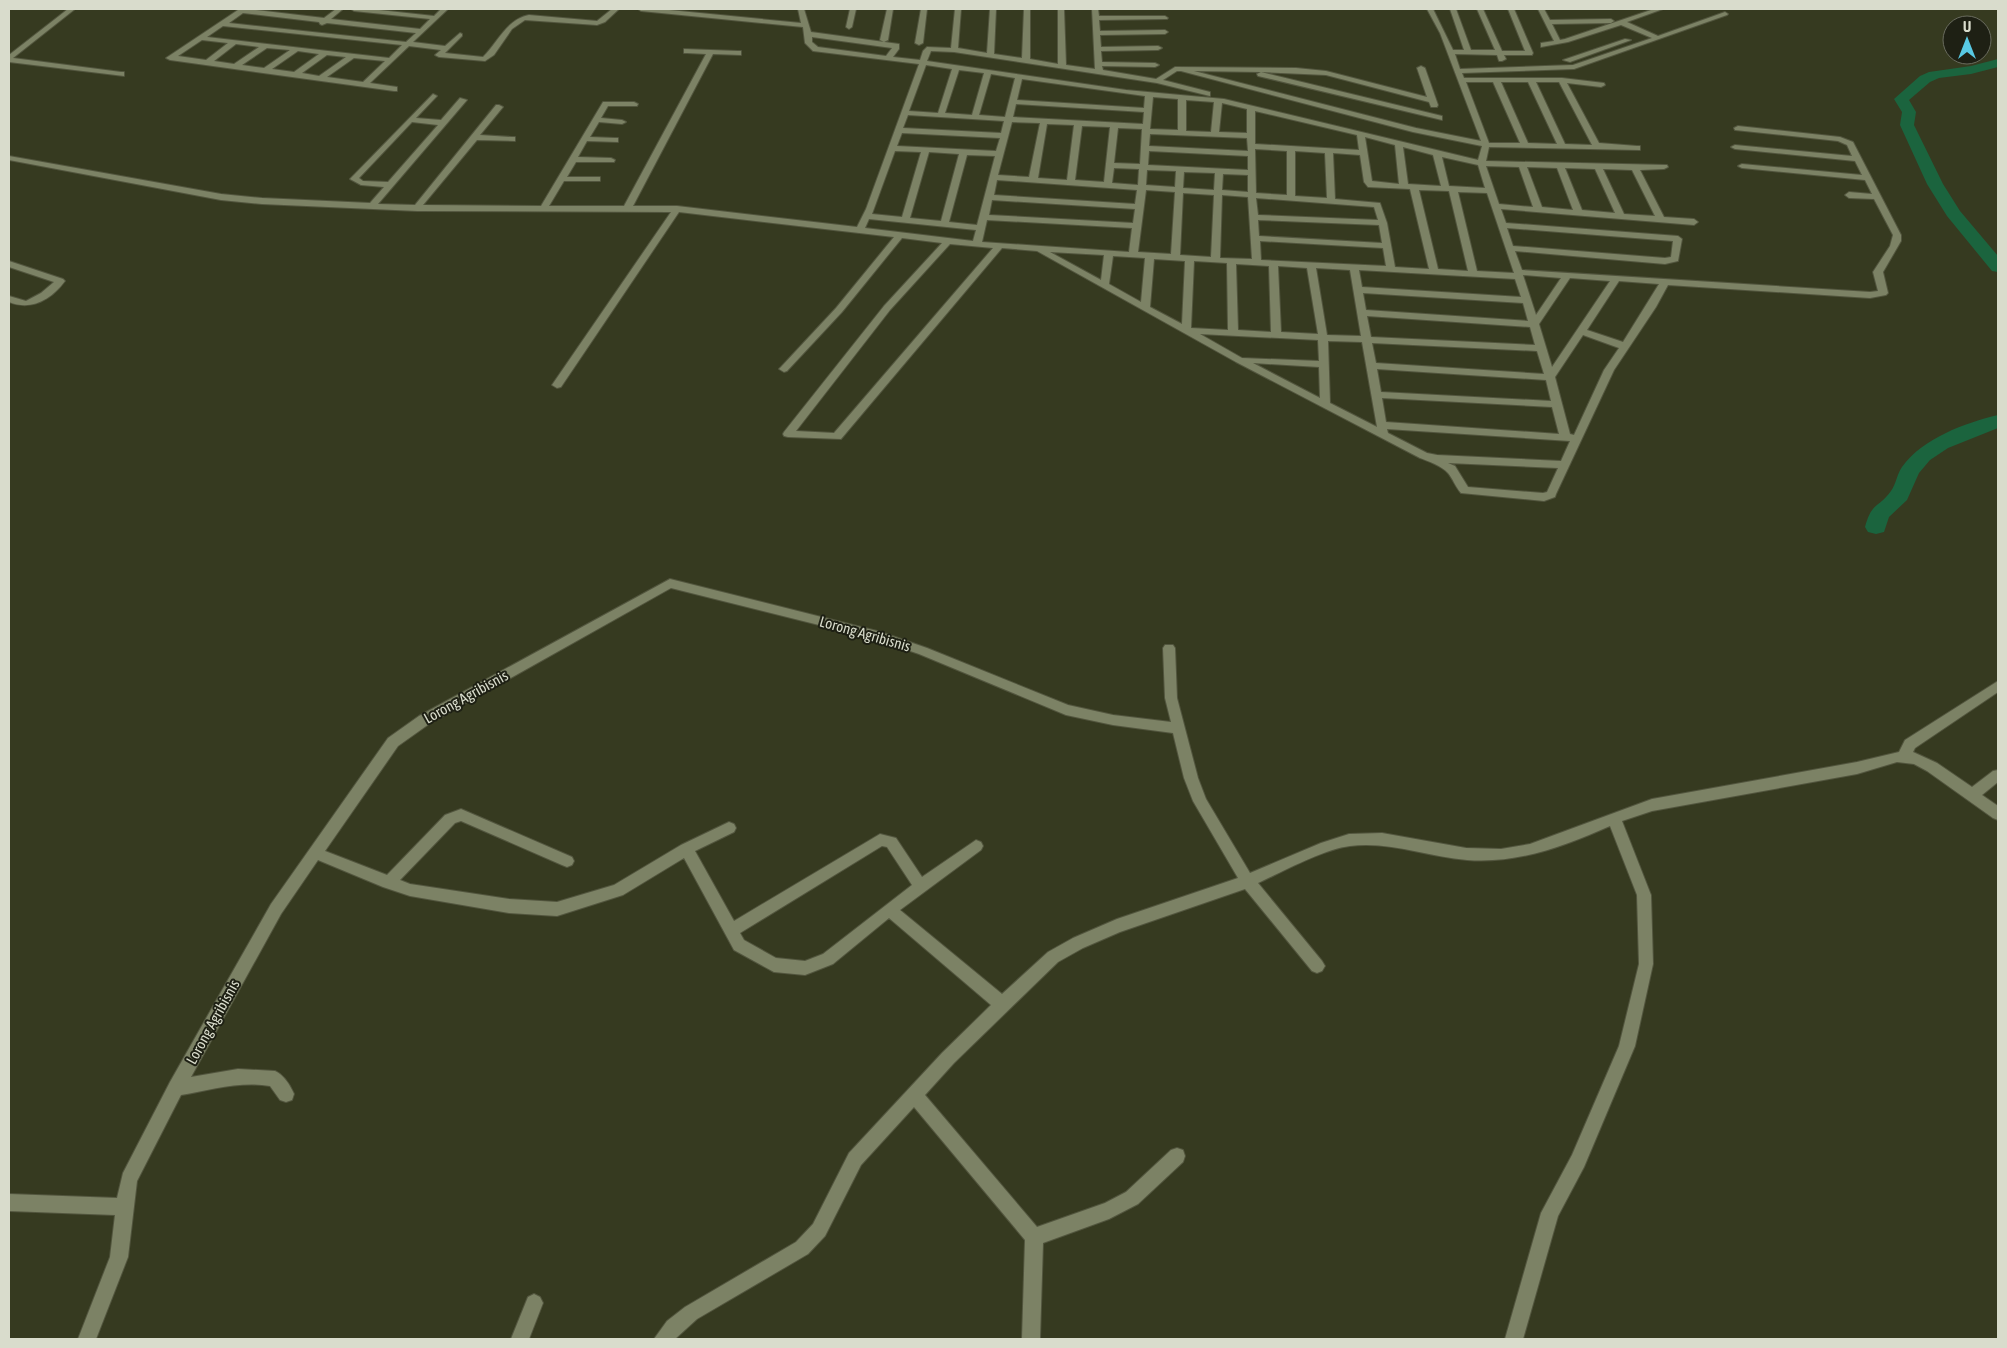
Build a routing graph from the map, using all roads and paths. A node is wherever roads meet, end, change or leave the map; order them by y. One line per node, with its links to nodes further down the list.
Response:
1 (72, 9): 69 (street)
2 (340, 9): 31 (street)
3 (354, 9): 28 (street)
4 (445, 9): 28 (street)
5 (616, 9): 55 (street)
6 (641, 9): 25 (street)
7 (734, 9): 27 (street)
8 (801, 9): 35 (street)
9 (853, 9): 36 (street)
10 (890, 9): 47 (street)
11 (924, 9): 49 (street)
12 (958, 9): 58 (street)
13 (992, 9): 67 (street)
14 (1027, 9): 71 (street)
15 (1061, 9): 77 (street)
16 (1095, 9): 29 (street)
17 (1430, 9): 62 (street)
18 (1452, 9): 63 (street)
19 (1480, 9): 65 (street)
20 (1511, 9): 65 (street)
21 (1541, 9): 33 (street)
22 (1660, 9): 32 (street)
23 (1715, 9): 40 (street); 44 (street)
24 (242, 10): 31 (street); 34 (street)
25 (669, 10): 26 (street)
26 (700, 12): 27 (street)
27 (726, 17): 35 (street)
28 (435, 18): 37 (street)
29 (1096, 18): 30 (street); 38 (street)
30 (1165, 18)
31 (325, 20): 37 (street); 41 (street)
32 (1622, 21): 33 (street); 40 (street); 46 (street)
33 (1548, 22): 46 (street)
34 (222, 24): 41 (street); 43 (street)
35 (804, 25): 42 (street)
36 (849, 27)
37 (421, 31): 51 (street)
38 (1098, 32): 39 (street); 57 (street)
39 (1166, 32)
40 (1648, 33): 44 (street); 72 (street)
41 (306, 34): 51 (street); 53 (street)
42 (808, 34): 68 (street); 68 (street)
43 (201, 38): 48 (street); 73 (street)
44 (1658, 38): 81 (street)
45 (443, 39): 55 (street)
46 (1556, 39): 52 (street)
47 (884, 40)
48 (236, 41): 50 (street); 73 (street)
49 (919, 43)
50 (266, 45): 53 (street); 76 (street)
51 (407, 45): 55 (street); 70 (street)
52 (1544, 46)
53 (287, 47): 54 (street)
54 (298, 48): 59 (street); 82 (street)
55 (445, 48)
56 (1158, 48): 57 (street)
57 (1099, 49): 79 (street)
58 (954, 50): 67 (street); 74 (street)
59 (327, 51): 66 (street); 88 (street)
60 (687, 51): 61 (street)
61 (711, 52): 64 (street); 203 (street)
62 (1450, 52): 63 (street); 85 (street)
63 (1468, 52): 65 (street)
64 (738, 53)
65 (1499, 53): 81 (street)
66 (353, 55): 70 (street); 91 (street)
67 (990, 55): 71 (street)
68 (888, 58): 74 (street)
69 (9, 59): 87 (street)
70 (392, 60): 99 (street)
71 (1026, 61): 77 (street)
72 (1552, 61)
73 (208, 62): 76 (street)
74 (923, 64): 78 (street); 116 (street)
75 (1154, 65): 79 (street)
76 (236, 66): 82 (street)
77 (1059, 66): 79 (street); 96 (street)
78 (956, 68): 86 (street); 118 (street)
79 (1099, 68): 90 (street)
80 (1421, 68): 109 (street)
81 (1506, 69): 85 (street)
82 (264, 70): 88 (street)
83 (1247, 70): 84 (street); 102 (street); 109 (street)
84 (1184, 71): 97 (street); 100 (street)
85 (1458, 71): 92 (street)
86 (988, 72): 89 (street); 119 (street)
87 (121, 74)
88 (295, 75): 91 (street)
89 (1018, 77): 96 (street); 110 (street)
90 (1140, 78): 97 (street); 103 (street)
91 (319, 79): 99 (street)
92 (1460, 80): 93 (street); 144 (street)
93 (1496, 80): 94 (street); 145 (street)
94 (1531, 80): 95 (street); 147 (street)
95 (1562, 80): 98 (street); 146 (street)
96 (1046, 81): 103 (street)
97 (1157, 81): 108 (street)
98 (1602, 85)
99 (363, 86): 101 (street)
100 (1244, 87): 108 (street); 111 (street)
101 (394, 89)
102 (1320, 89): 111 (street); 120 (street)
103 (1134, 93): 104 (street)
104 (1148, 95): 106 (street); 115 (street)
105 (433, 96): 122 (street)
106 (1182, 97): 108 (street); 133 (street)
107 (463, 100): 126 (street)
108 (1223, 100): 114 (street); 134 (street)
109 (1432, 100): 120 (street)
110 (1013, 102): 115 (street); 121 (street)
111 (1308, 103): 117 (street)
112 (634, 104): 123 (street)
113 (499, 107): 139 (street)
114 (1251, 107): 131 (street); 137 (street)
115 (1147, 110): 130 (street)
116 (905, 113): 118 (street); 132 (street)
117 (1349, 113): 131 (street); 138 (street)
118 (941, 115): 119 (street)
119 (975, 117): 121 (street)
120 (1440, 118): 138 (street)
121 (1008, 119): 124 (street); 136 (street)
122 (410, 120): 126 (street); 182 (street)
123 (597, 120): 125 (street); 140 (street)
124 (1044, 121): 127 (street); 180 (street)
125 (622, 122)
126 (444, 123): 182 (street)
127 (1078, 123): 128 (street); 181 (street)
128 (1114, 125): 130 (street); 166 (street)
129 (1738, 128): 162 (street)
130 (1146, 129): 133 (street); 150 (street)
131 (1337, 129): 135 (street)
132 (898, 130): 136 (street); 149 (street)
133 (1182, 132): 134 (street)
134 (1215, 134): 137 (street)
135 (1361, 135): 143 (street); 157 (street)
136 (1004, 136): 158 (street)
137 (1251, 136): 154 (street)
138 (1447, 137): 144 (street)
139 (474, 138): 141 (street); 202 (street)
140 (585, 139): 142 (street); 161 (street)
141 (512, 140)
142 (615, 140)
143 (1398, 145): 159 (street); 186 (street)
144 (1486, 145): 145 (street); 164 (street)
145 (1525, 146): 147 (street)
146 (1596, 146): 147 (street); 152 (street)
147 (1562, 147)
148 (1735, 147): 162 (street)
149 (892, 148): 153 (street); 209 (street)
150 (1145, 148): 154 (street); 169 (street)
151 (1291, 148): 154 (street); 155 (street); 196 (street)
152 (1637, 148)
153 (926, 150): 156 (street); 213 (street)
154 (1251, 150): 175 (street)
155 (1329, 150): 157 (street); 197 (street)
156 (964, 152): 158 (street); 217 (street)
157 (1364, 153): 184 (street)
158 (998, 154): 176 (street)
159 (1437, 154): 164 (street); 189 (street)
160 (9, 158): 199 (street)
161 (572, 159): 163 (street); 178 (street)
162 (1857, 159): 177 (street)
163 (611, 160)
164 (1481, 163): 165 (street); 190 (street)
165 (1522, 164): 167 (street); 204 (street)
166 (1110, 165): 169 (street); 183 (street)
167 (1560, 166): 170 (street); 207 (street)
168 (1742, 166): 177 (street)
169 (1144, 167): 173 (street); 185 (street)
170 (1598, 167): 172 (street); 208 (street)
171 (1664, 167): 172 (street)
172 (1635, 168): 212 (street)
173 (1180, 169): 174 (street); 188 (street)
174 (1219, 171): 175 (street); 191 (street)
175 (1251, 173): 193 (street)
176 (993, 177): 180 (street); 194 (street)
177 (1867, 178): 195 (street)
178 (560, 179): 179 (street); 205 (street)
179 (597, 179)
180 (1033, 180): 181 (street)
181 (1071, 182): 183 (street)
182 (390, 185): 199 (street)
183 (1108, 185): 185 (street)
184 (1372, 186): 186 (street); 198 (street)
185 (1142, 187): 188 (street); 201 (street)
186 (1404, 188): 187 (street)
187 (1414, 188): 189 (street); 244 (street)
188 (1179, 190): 191 (street); 234 (street)
189 (1449, 190): 190 (street); 245 (street)
190 (1491, 192): 200 (street)
191 (1219, 193): 193 (street); 236 (street)
192 (1849, 194): 195 (street)
193 (1252, 195): 196 (street); 211 (street)
194 (988, 197): 201 (street); 210 (street)
195 (1876, 197): 246 (street)
196 (1291, 198): 197 (street)
197 (1330, 201): 198 (street)
198 (1376, 204): 216 (street)
199 (371, 206): 202 (street)
200 (1495, 206): 204 (street); 218 (street)
201 (1139, 207): 219 (street)
202 (417, 208): 205 (street)
203 (627, 208): 205 (street); 206 (street)
204 (1538, 208): 207 (street)
205 (543, 209)
206 (677, 209): 221 (street); 270 (street)
207 (1578, 211): 208 (street)
208 (1620, 215): 212 (street)
209 (867, 216): 213 (street); 221 (street)
210 (984, 216): 219 (street); 220 (street)
211 (1254, 217): 216 (street); 223 (street)
212 (1660, 218): 214 (street)
213 (905, 220): 217 (street)
214 (1683, 220): 215 (street); 224 (street)
215 (1694, 222)
216 (1383, 223): 228 (street)
217 (944, 225): 220 (street)
218 (1502, 225): 224 (street); 230 (street)
219 (1137, 226): 232 (street)
220 (981, 228): 226 (street)
221 (860, 229): 222 (street)
222 (900, 235): 225 (street); 268 (street)
223 (1256, 238): 228 (street); 238 (street)
224 (1678, 240): 246 (street)
225 (948, 241): 226 (street); 227 (street)
226 (977, 244): 227 (street)
227 (999, 246): 229 (street)
228 (1387, 246): 243 (street)
229 (1037, 248): 231 (street); 250 (street)
230 (1511, 248): 246 (street); 247 (street)
231 (1109, 252): 232 (street); 250 (street)
232 (1133, 254): 233 (street)
233 (1150, 256): 234 (street); 254 (street)
234 (1175, 257): 235 (street)
235 (1190, 258): 236 (street); 257 (street)
236 (1216, 259): 237 (street)
237 (1232, 260): 238 (street); 259 (street)
238 (1257, 261): 239 (street)
239 (1273, 263): 241 (street); 260 (street)
240 (9, 264): 252 (street)
241 (1311, 265): 242 (street); 261 (street)
242 (1354, 267): 243 (street); 251 (street)
243 (1390, 268): 244 (street)
244 (1434, 271): 245 (street)
245 (1473, 273): 247 (street)
246 (1671, 273): 249 (street); 263 (street)
247 (1519, 274): 248 (street); 253 (street)
248 (1567, 276): 249 (street); 256 (street)
249 (1616, 279): 258 (street)
250 (1105, 284): 254 (street)
251 (1359, 290): 253 (street); 255 (street)
252 (9, 299)
253 (1526, 300): 256 (street)
254 (1145, 308): 257 (street)
255 (1363, 313): 256 (street); 262 (street)
256 (1534, 324): 264 (street)
257 (1187, 330): 259 (street); 265 (street)
258 (1581, 331): 263 (street); 269 (street)
259 (1233, 333): 260 (street)
260 (1276, 335): 261 (street)
261 (1323, 338): 262 (street); 266 (street)
262 (1366, 340): 264 (street); 267 (street)
263 (1624, 346): 276 (street)
264 (1541, 348): 269 (street)
265 (1239, 360): 266 (street); 272 (street)
266 (1324, 364): 272 (street)
267 (1371, 366): 269 (street); 271 (street)
268 (784, 369)
269 (1550, 377): 273 (street)
270 (557, 385)
271 (1376, 395): 273 (street); 274 (street)
272 (1325, 404): 274 (street)
273 (1556, 404): 275 (street)
274 (1382, 430): 275 (street); 277 (street)
275 (1565, 437): 276 (street)
276 (1577, 439): 278 (street)
277 (1429, 458): 278 (street); 278 (street)
278 (1564, 465)
279 (1169, 648): 281 (street)
280 (1998, 686): 282 (street)
281 (1178, 728): 290 (street, Lorong Agribisnis); 292 (street)
282 (1906, 757): 284 (street); 286 (street)
283 (1998, 775): 284 (street)
284 (1972, 795): 285 (street)
285 (1998, 814)
286 (1614, 818): 292 (street); 311 (street)
287 (729, 828): 289 (street)
288 (976, 846): 294 (street)
289 (686, 849): 293 (street); 296 (street)
290 (315, 853): 293 (street); 299 (street, Lorong Agribisnis)
291 (567, 861): 293 (street)
292 (1248, 882): 297 (street); 298 (street)
293 (388, 883)
294 (920, 887): 295 (street); 296 (street)
295 (890, 909): 296 (street); 298 (street)
296 (730, 931)
297 (1317, 966)
298 (1002, 1004): 301 (street)
299 (176, 1088): 300 (street); 304 (street, Lorong Agribisnis)
300 (286, 1094)
301 (914, 1095): 305 (street); 309 (street)
302 (1177, 1156): 305 (street)
303 (9, 1202): 304 (street)
304 (124, 1207): 307 (street, Lorong Agribisnis)
305 (1034, 1237): 310 (street)
306 (534, 1304): 308 (street)
307 (87, 1339)
308 (520, 1339)
309 (663, 1339)
310 (1031, 1339)
311 (1514, 1339)

